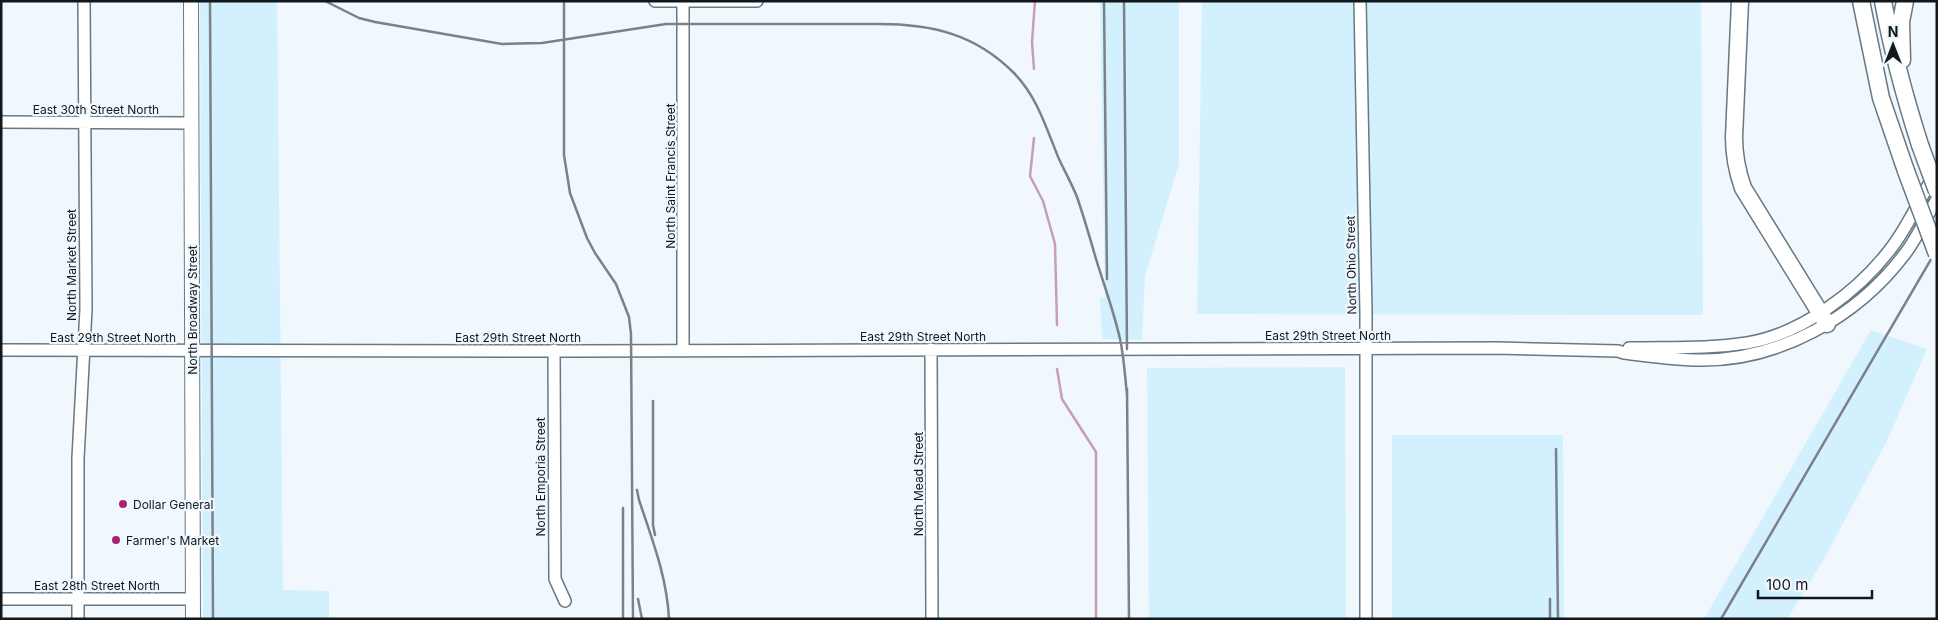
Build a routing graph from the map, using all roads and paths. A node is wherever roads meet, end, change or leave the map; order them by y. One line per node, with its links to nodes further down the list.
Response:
1 (84, 1): 14 (street, North Market Street)
2 (191, 1): 13 (main road, North Broadway Street)
3 (655, 1): 10 (street)
4 (757, 1): 10 (street)
5 (1360, 1): 21 (street, North Ohio Street)
6 (1740, 1): 19 (highway)
7 (1861, 1): 18 (highway, bridge)
8 (1883, 1): 11 (highway)
9 (1905, 1): 11 (highway)
10 (684, 2): 24 (street, North Saint Francis Street)
11 (1906, 100): 16 (highway, bridge)
12 (1, 122): 14 (street, East 30th Street North)
13 (191, 122): 14 (street, East 30th Street North); 26 (main road, North Broadway Street)
14 (86, 123): 25 (street, North Market Street)
15 (1937, 170): 19 (street)
16 (1937, 191)
17 (1937, 199): 19 (street)
18 (1937, 254)
19 (1827, 319): 21 (street, East 29th Street North)
20 (931, 349): 21 (street, East 29th Street North); 24 (street, East 29th Street North); 33 (street, North Mead Street)
21 (1366, 349): 34 (street, North Ohio Street)
22 (1, 350): 25 (street, East 29th Street North)
23 (554, 350): 24 (street, East 29th Street North); 26 (street, East 29th Street North); 30 (street, North Emporia Street)
24 (683, 350)
25 (83, 351): 26 (street, East 29th Street North); 28 (street, North Market Street)
26 (192, 351): 29 (main road, North Broadway Street)
27 (1, 599): 28 (street, East 28th Street North)
28 (78, 599): 29 (street, East 28th Street North); 31 (street, North Market Street)
29 (193, 599): 32 (main road, North Broadway Street)
30 (565, 601)
31 (78, 619)
32 (193, 619)
33 (932, 619)
34 (1366, 619)

